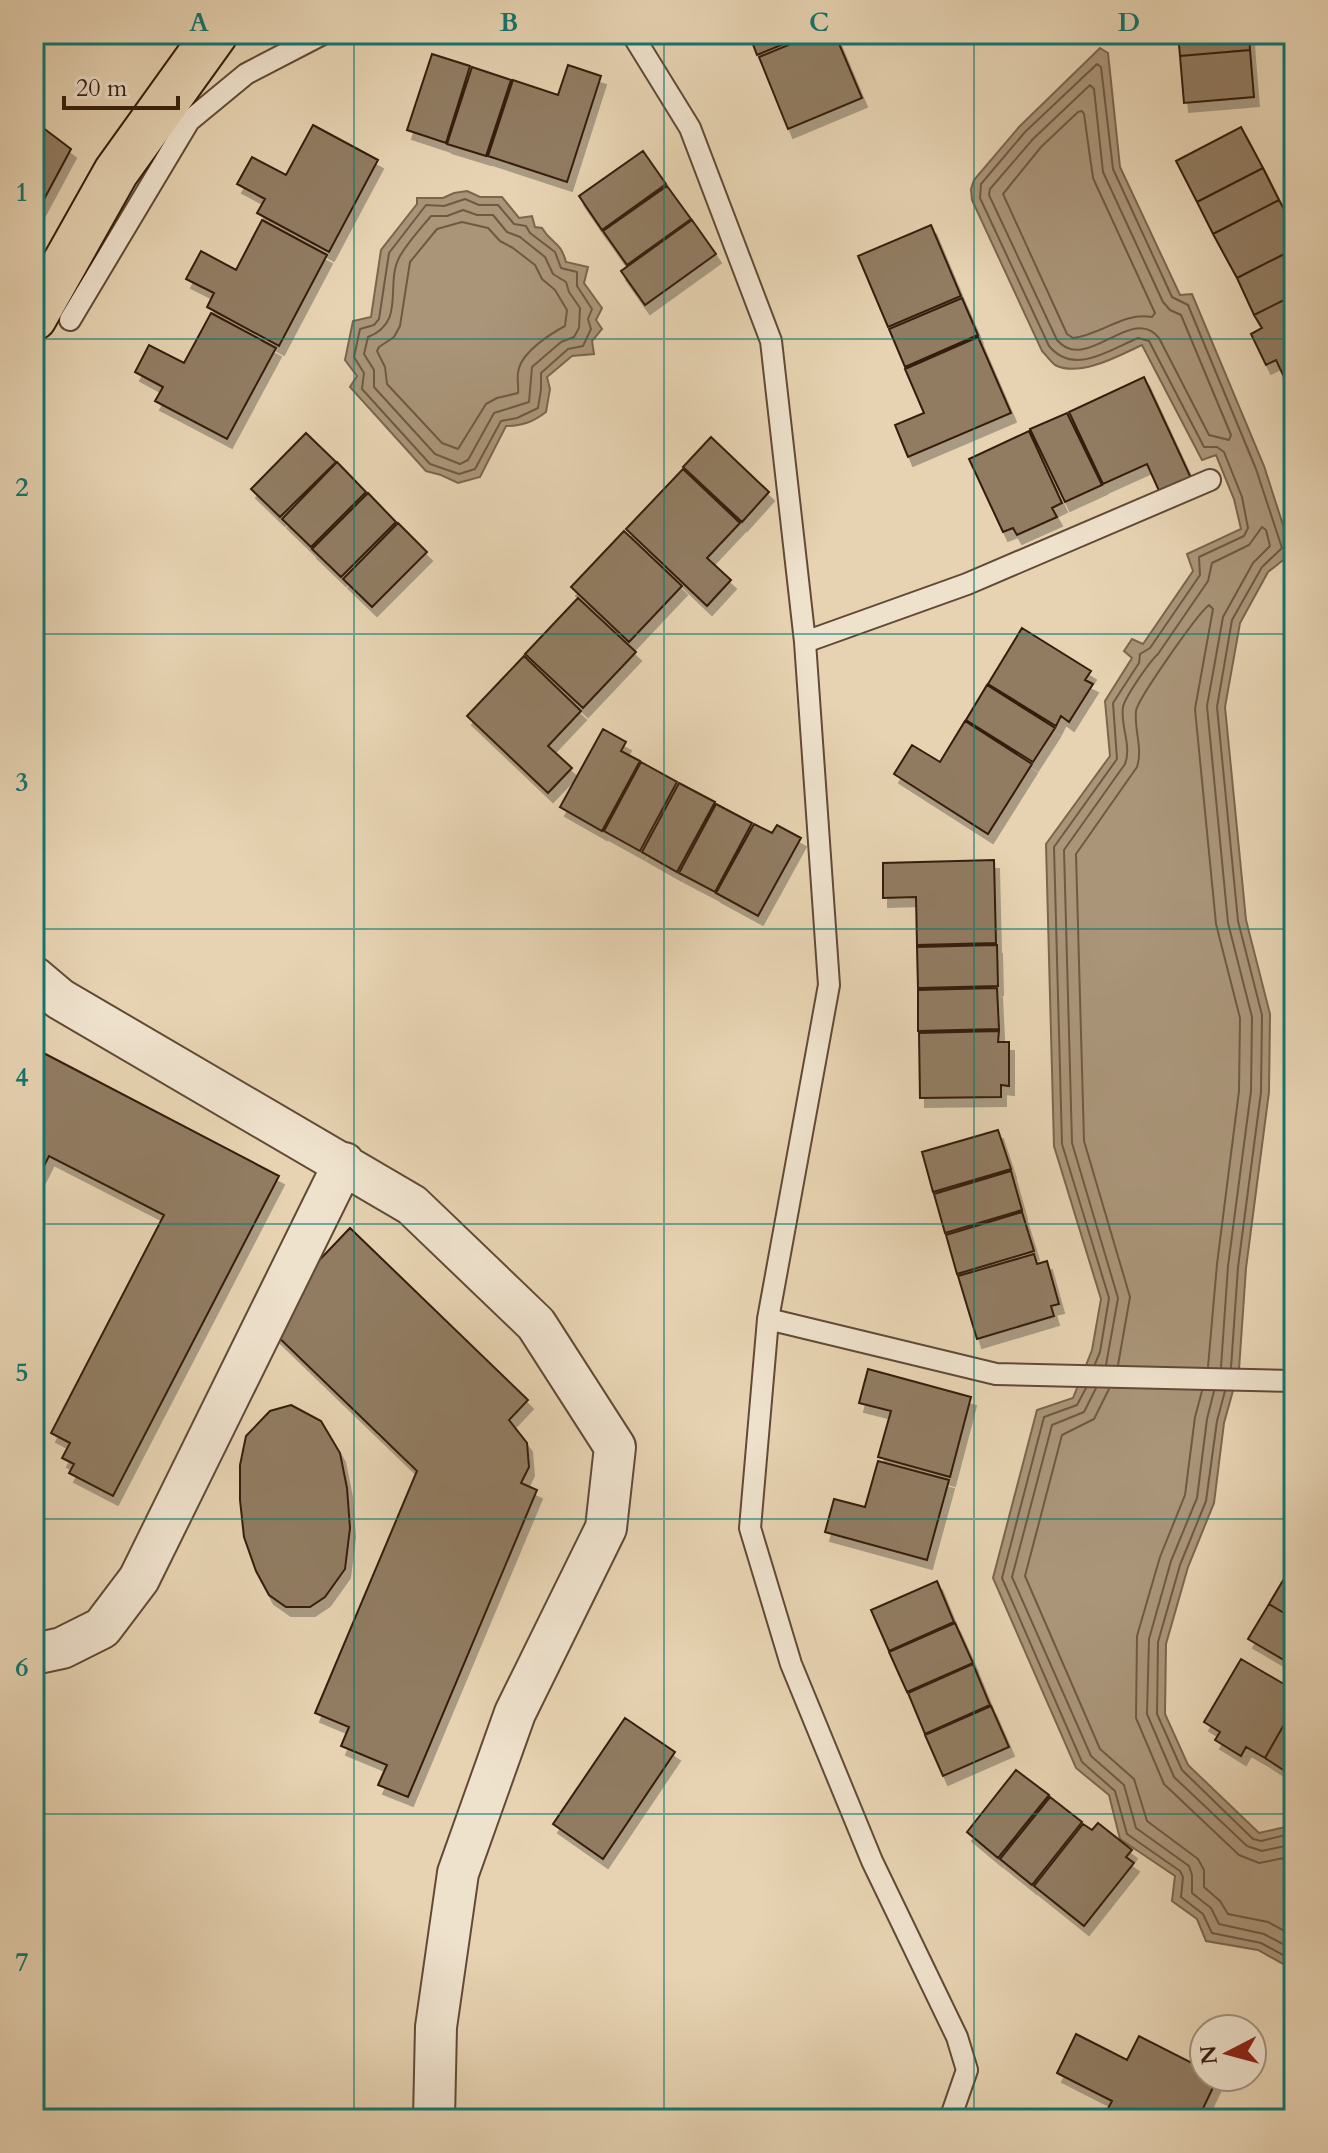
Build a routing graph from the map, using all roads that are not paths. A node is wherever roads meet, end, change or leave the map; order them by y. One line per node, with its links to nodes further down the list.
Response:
1 (215, 34): 4 (main road)
2 (323, 34): 4 (lane)
3 (632, 34): 6 (lane)
4 (52, 319)
5 (1210, 480): 6 (lane)
6 (805, 642): 9 (lane)
7 (34, 977): 8 (street)
8 (344, 1163): 11 (street); 12 (street)
9 (768, 1319): 10 (lane); 13 (lane)
10 (1294, 1381)
11 (34, 1654)
12 (434, 2119)
13 (950, 2119)

